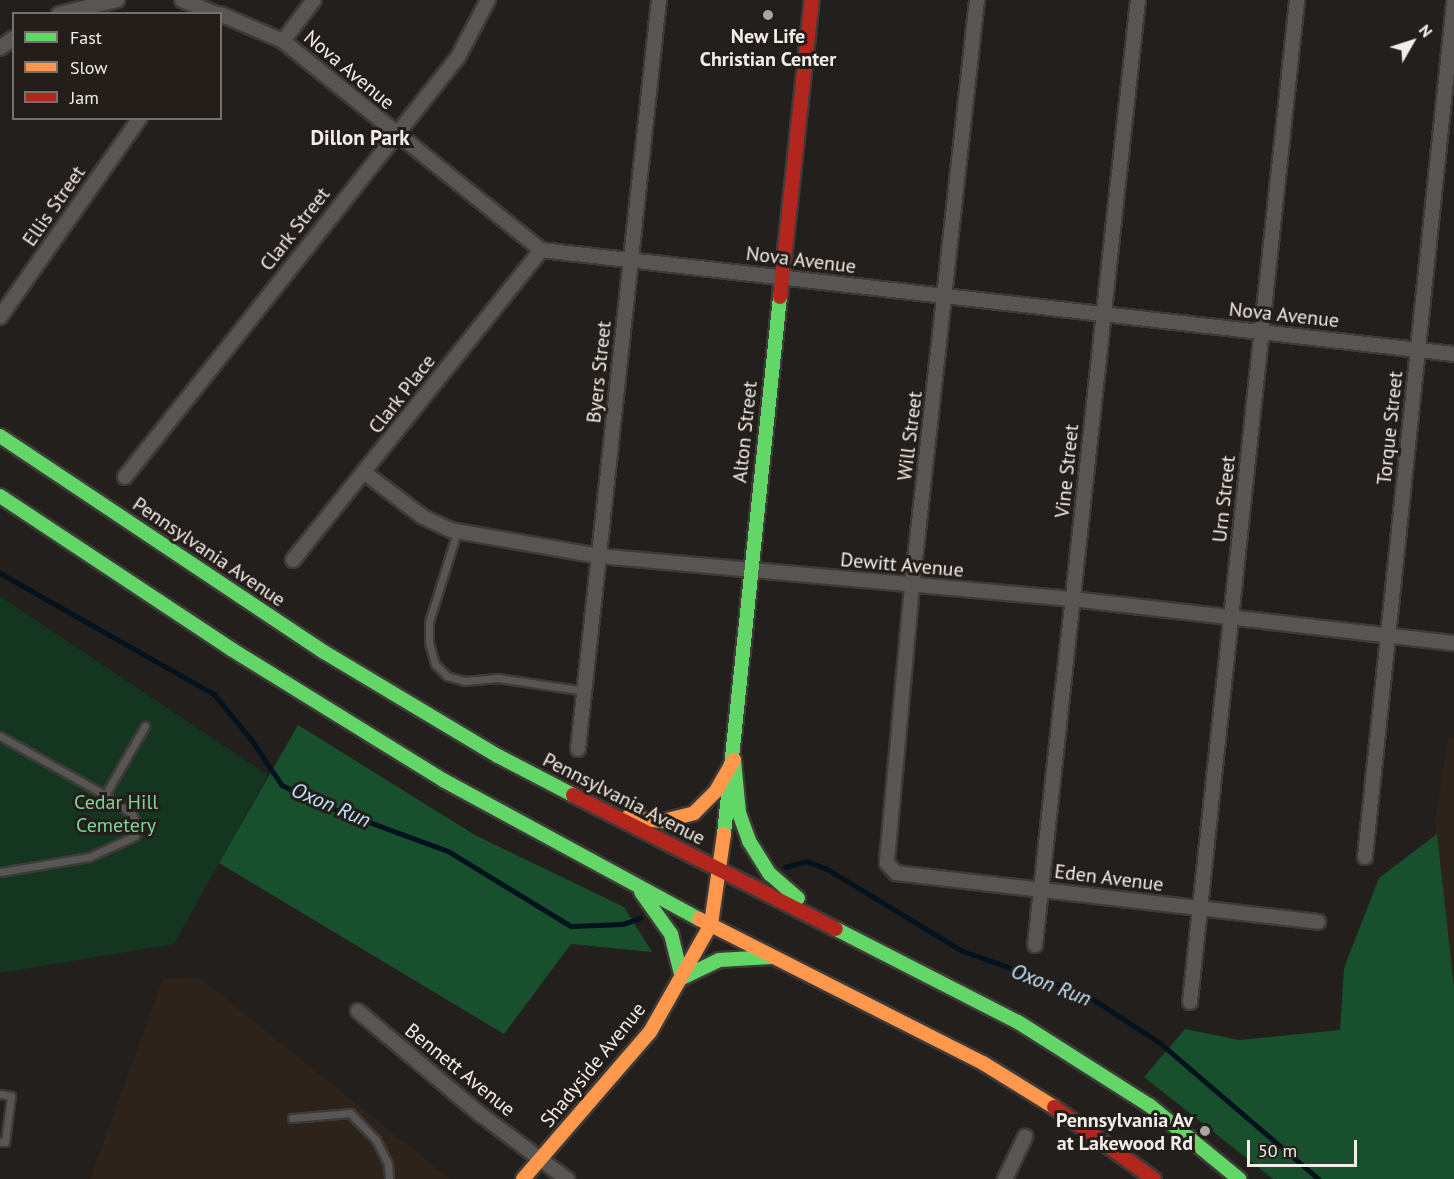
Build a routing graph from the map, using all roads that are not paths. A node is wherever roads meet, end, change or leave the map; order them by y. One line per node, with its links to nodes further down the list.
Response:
1 (117, 0): 11 (street)
2 (182, 0): 12 (street, Nova Avenue)
3 (314, 0): 14 (street)
4 (488, 0): 16 (street, Clark Street)
5 (659, 0): 18 (street, Byers Street)
6 (812, 0): 19 (main road, Alton Street)
7 (977, 0): 20 (street, Will Street)
8 (1138, 0): 21 (street, Vine Street)
9 (1297, 0): 23 (street, Urn Street)
10 (1454, 3): 24 (street, Torque Street)
11 (67, 12)
12 (211, 12)
13 (222, 16): 14 (street, Nova Avenue)
14 (283, 41): 16 (street, Nova Avenue)
15 (139, 120): 22 (street, Ellis Street)
16 (395, 134): 17 (street, Nova Avenue); 28 (street, Clark Street)
17 (541, 250): 18 (street, Nova Avenue); 27 (street, Clark Place)
18 (631, 260): 19 (street, Nova Avenue); 31 (street, Byers Street)
19 (782, 278): 20 (street, Nova Avenue); 33 (main road, Alton Street)
20 (946, 296): 21 (street, Nova Avenue); 34 (street, Will Street)
21 (1104, 314): 23 (street, Nova Avenue); 35 (street, Vine Street)
22 (0, 317)
23 (1262, 332): 24 (street, Nova Avenue); 36 (street, Urn Street)
24 (1418, 350): 25 (street, Nova Avenue); 37 (street, Torque Street)
25 (1454, 354)
26 (0, 436): 45 (main road, Pennsylvania Avenue)
27 (365, 472): 30 (street, Dewitt Avenue); 32 (street, Clark Place)
28 (125, 477)
29 (0, 495): 50 (main road)
30 (457, 532): 31 (street, Dewitt Avenue); 39 (lane)
31 (599, 556): 33 (street, Dewitt Avenue); 39 (street, Byers Street)
32 (293, 560)
33 (750, 572): 34 (street, Dewitt Avenue); 43 (main road, Alton Street)
34 (912, 586): 35 (street, Dewitt Avenue); 49 (street, Will Street)
35 (1073, 599): 36 (street, Dewitt Avenue); 51 (street, Vine Street)
36 (1231, 618): 37 (street, Dewitt Avenue); 52 (street, Urn Street)
37 (1388, 636): 38 (street, Dewitt Avenue); 46 (street, Torque Street)
38 (1454, 643)
39 (585, 691): 42 (street, Byers Street)
40 (145, 726): 44 (lane)
41 (0, 736): 44 (lane)
42 (578, 749)
43 (734, 760): 45 (main road); 47 (main road, Alton Street); 57 (main road)
44 (105, 795): 48 (lane)
45 (585, 801): 47 (main road, Pennsylvania Avenue)
46 (1365, 857)
47 (717, 869): 54 (main road, Shadyside Avenue); 57 (main road, Pennsylvania Avenue)
48 (0, 872)
49 (896, 873): 51 (street, Eden Avenue)
50 (637, 887): 54 (main road); 58 (main road)
51 (1041, 889): 52 (street, Eden Avenue); 55 (street, Vine Street)
52 (1200, 908): 53 (street, Eden Avenue); 59 (street, Urn Street)
53 (1318, 922)
54 (711, 924): 56 (main road); 58 (main road, Shadyside Avenue)
55 (1035, 945)
56 (773, 957): 58 (main road); 70 (main road)
57 (923, 971): 71 (main road, Pennsylvania Avenue)
58 (682, 978): 65 (main road, Shadyside Avenue)
59 (1190, 1002)
60 (358, 1011): 65 (street, Bennett Avenue)
61 (0, 1094): 64 (lane)
62 (292, 1118): 66 (lane)
63 (1025, 1137): 69 (street)
64 (0, 1142)
65 (541, 1158): 67 (main road, Shadyside Avenue); 68 (street, Bennett Avenue)
66 (389, 1179)
67 (523, 1179)
68 (567, 1179)
69 (1005, 1179)
70 (1154, 1179)
71 (1239, 1179)

